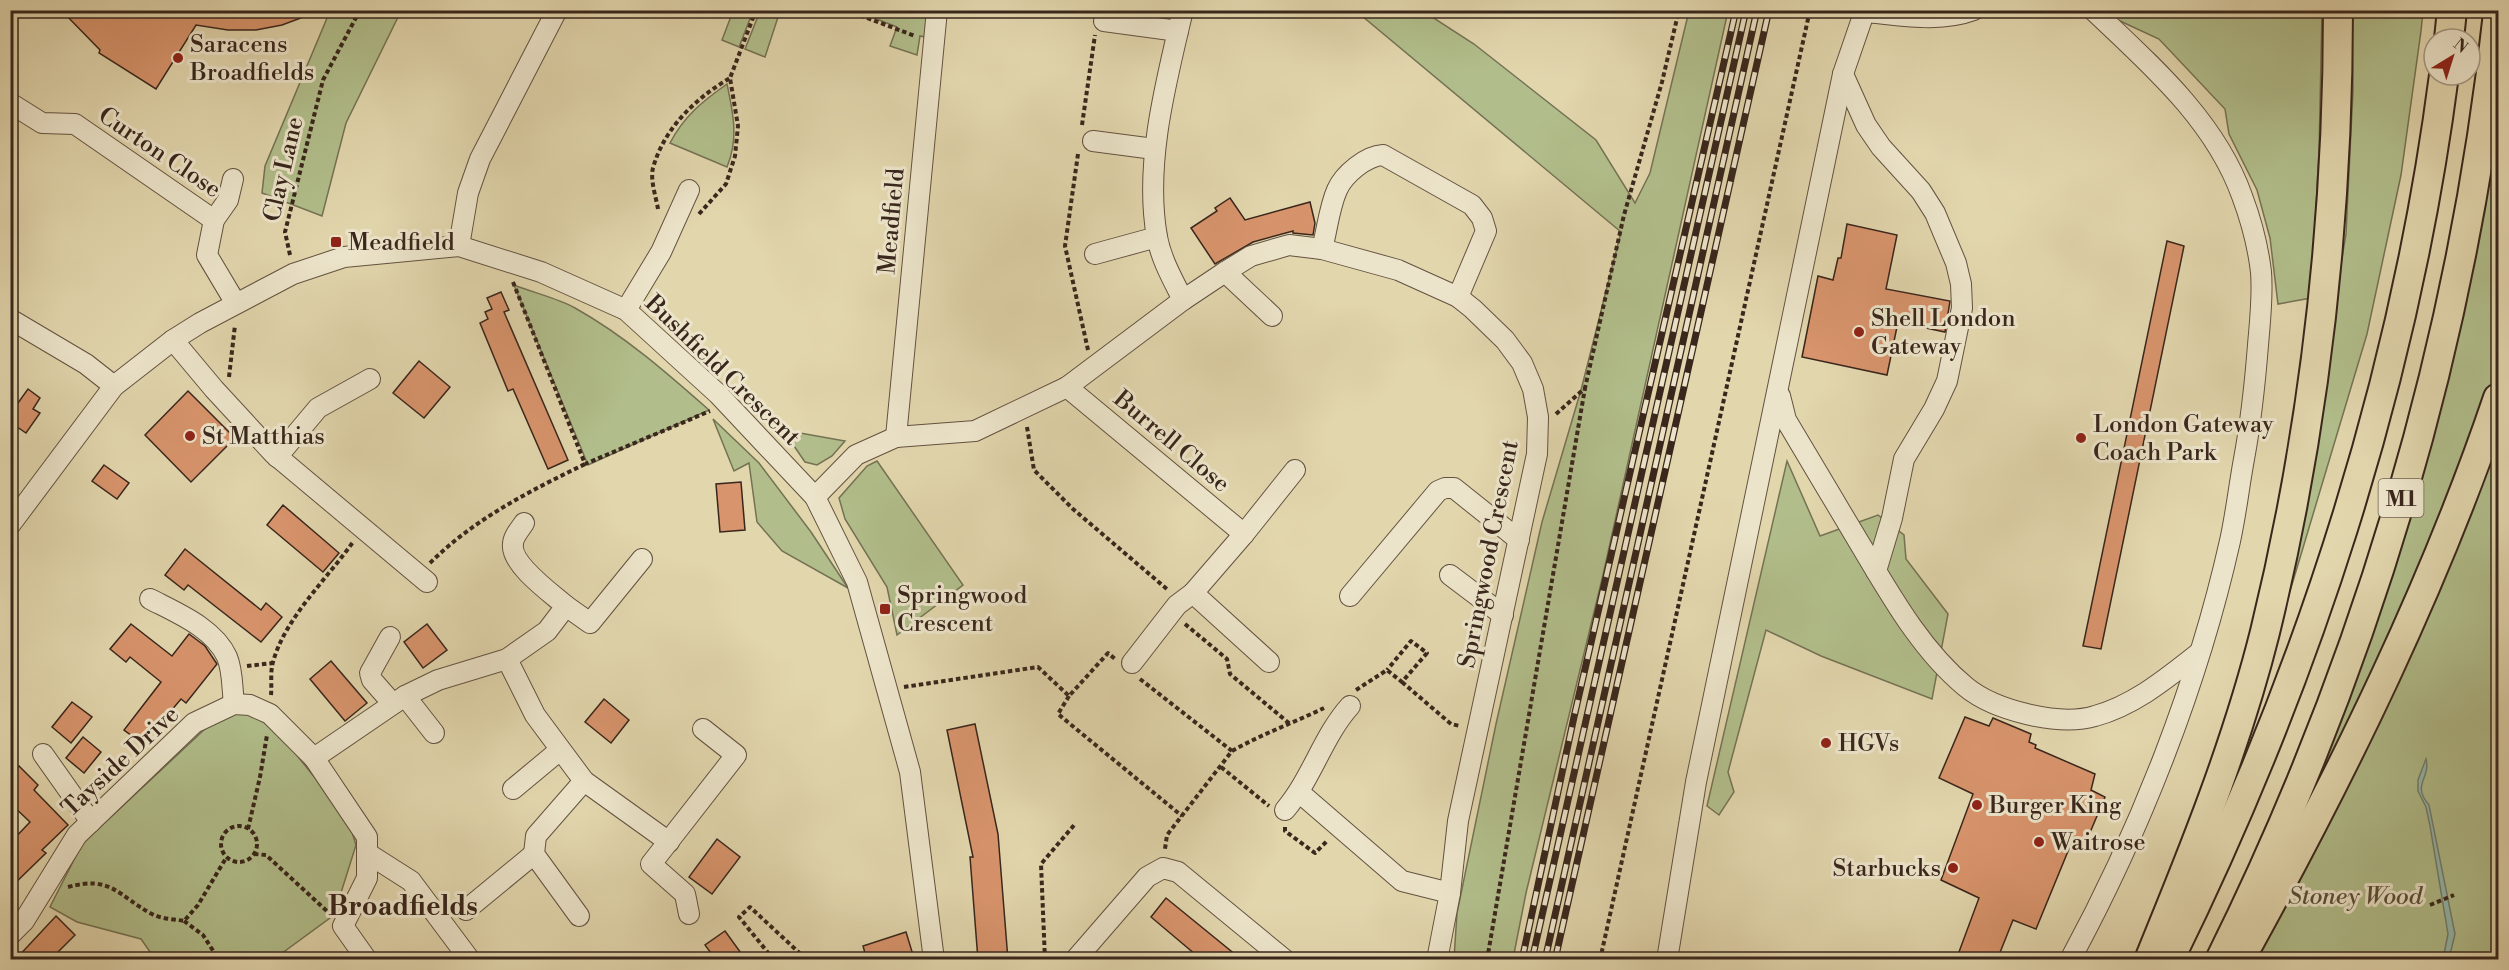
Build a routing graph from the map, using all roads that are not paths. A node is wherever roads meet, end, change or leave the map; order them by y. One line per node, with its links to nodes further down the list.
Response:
1 (558, 10): 22 (street)
2 (937, 10): 38 (street, Meadfield)
3 (1183, 10): 12 (street)
4 (1974, 10): 8 (street)
5 (2093, 10): 56 (street)
6 (2338, 10): 89 (highway)
7 (2452, 10): 11 (highway)
8 (1865, 11): 13 (street)
9 (2499, 13): 91 (highway, M1)
10 (1100, 27): 12 (street)
11 (2450, 27)
12 (1178, 31): 17 (street)
13 (1844, 74): 36 (street); 47 (street)
14 (2442, 87): 90 (highway, M1)
15 (10, 103): 20 (street, Curton Close)
16 (1084, 140): 17 (street)
17 (1154, 149): 21 (street)
18 (233, 179): 20 (street)
19 (689, 190): 29 (street)
20 (214, 220): 28 (street)
21 (1157, 237): 24 (street); 27 (street)
22 (459, 246): 28 (street, Bushfield Crescent); 29 (street, Bushfield Crescent)
23 (1322, 249): 25 (street, Springwood Crescent); 26 (street, Springwood Crescent); 26 (street)
24 (1095, 254)
25 (1225, 272): 27 (street, Springwood Crescent); 30 (street)
26 (1458, 297): 45 (street, Springwood Crescent)
27 (1183, 300): 35 (street, Springwood Crescent)
28 (231, 305): 32 (street, Bushfield Crescent)
29 (626, 310): 41 (street, Bushfield Crescent)
30 (1272, 316)
31 (10, 319): 34 (street)
32 (173, 340): 34 (street, Bushfield Crescent); 39 (street)
33 (370, 378): 39 (street)
34 (114, 386): 43 (street, Bushfield Crescent)
35 (1067, 387): 38 (street, Springwood Crescent); 44 (street, Burrell Close)
36 (1779, 392): 47 (street); 87 (street)
37 (2499, 398): 92 (highway, M1)
38 (897, 436): 41 (street, Springwood Crescent)
39 (277, 457): 49 (street)
40 (1295, 470): 44 (street)
41 (815, 497): 83 (street, Bushfield Crescent)
42 (524, 524): 53 (street)
43 (10, 525)
44 (1244, 534): 52 (street)
45 (1519, 540): 50 (street); 54 (street, Springwood Crescent)
46 (642, 559): 53 (street)
47 (1876, 571): 56 (street)
48 (1450, 575): 54 (street)
49 (422, 578)
50 (1350, 596)
51 (150, 599): 61 (street)
52 (1182, 602): 58 (street); 59 (street)
53 (566, 606): 57 (street)
54 (1503, 615): 76 (street, Springwood Crescent)
55 (390, 637): 60 (street)
56 (2199, 653): 88 (street)
57 (507, 659): 60 (street); 65 (street)
58 (1269, 662)
59 (1130, 668)
60 (399, 700): 64 (street); 67 (street)
61 (234, 704): 67 (street); 72 (street, Tayside Drive)
62 (1350, 706): 70 (street)
63 (704, 729): 73 (street)
64 (434, 733)
65 (560, 750): 68 (street); 69 (street)
66 (43, 754): 72 (street)
67 (314, 758): 74 (street)
68 (584, 781): 73 (street); 75 (street)
69 (513, 789)
70 (1300, 792): 71 (street); 76 (street)
71 (1285, 810)
72 (91, 822): 80 (street, Tayside Drive)
73 (669, 842): 78 (street)
74 (367, 852): 81 (street); 82 (street)
75 (534, 854): 77 (street); 79 (street)
76 (1450, 893): 86 (street, Springwood Crescent)
77 (466, 910)
78 (689, 914)
79 (579, 916)
80 (10, 935)
81 (367, 960)
82 (470, 960)
83 (934, 960)
84 (1075, 960): 85 (street)
85 (1285, 960)
86 (1437, 960)
87 (1667, 960)
88 (2070, 960)
89 (2149, 960)
90 (2169, 960)
91 (2220, 960)
92 (2240, 960)

